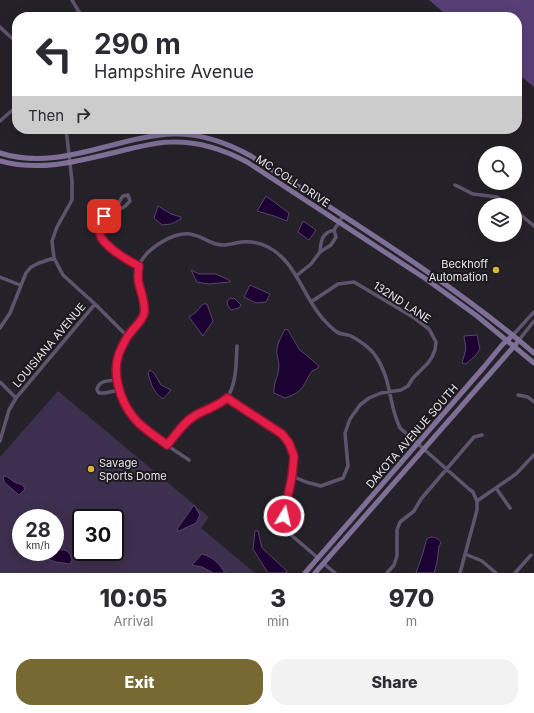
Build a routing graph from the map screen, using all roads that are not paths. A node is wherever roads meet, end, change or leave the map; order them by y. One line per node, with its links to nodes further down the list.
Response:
1 (72, 0): 2 (street)
2 (79, 12)
3 (0, 27): 4 (street)
4 (12, 38)
5 (12, 110): 6 (street)
6 (0, 121)
7 (67, 134): 9 (street)
8 (0, 153): 9 (main road, MC COLL DRIVE)
9 (70, 155): 11 (street); 15 (main road, MC COLL DRIVE)
10 (0, 161): 11 (main road, MC COLL DRIVE)
11 (70, 163): 17 (main road, MC COLL DRIVE); 21 (street)
12 (455, 185): 13 (street)
13 (499, 198)
14 (113, 211): 14 (street); 22 (street)
15 (343, 216): 17 (street); 31 (main road, MC COLL DRIVE)
16 (522, 216): 18 (street)
17 (339, 223): 19 (street); 33 (main road, MC COLL DRIVE)
18 (534, 226)
19 (334, 230): 20 (street); 20 (street)
20 (320, 252): 23 (street)
21 (54, 258): 25 (street); 27 (street)
22 (139, 266): 23 (street); 32 (street)
23 (296, 276): 26 (street)
24 (0, 277): 25 (street)
25 (20, 285): 30 (street)
26 (311, 302): 42 (street); 42 (street, 132ND LANE)
27 (95, 304): 32 (street); 44 (street, LOUISIANA AVENUE)
28 (534, 312): 31 (street, DAKOTA AVENUE SOUTH)
29 (534, 321): 34 (street, DAKOTA AVENUE SOUTH)
30 (0, 328)
31 (513, 335): 33 (main road, DAKOTA AVENUE SOUTH); 34 (main road, MC COLL DRIVE)
32 (127, 336): 39 (street)
33 (507, 340): 36 (main road, MC COLL DRIVE); 49 (main road, DAKOTA AVENUE SOUTH)
34 (519, 340): 36 (main road, DAKOTA AVENUE SOUTH); 37 (main road, MC COLL DRIVE)
35 (237, 346): 45 (street)
36 (514, 346): 38 (main road, MC COLL DRIVE); 51 (main road, DAKOTA AVENUE SOUTH)
37 (534, 353)
38 (534, 363)
39 (117, 380): 41 (street); 41 (street)
40 (0, 382): 44 (street)
41 (119, 390): 50 (street)
42 (390, 392): 49 (street); 55 (street)
43 (518, 395): 46 (street)
44 (16, 398): 48 (street, LOUISIANA AVENUE)
45 (227, 398): 50 (street); 55 (street)
46 (534, 402)
47 (482, 434): 54 (street)
48 (0, 442)
49 (418, 443): 51 (street); 61 (main road, DAKOTA AVENUE SOUTH)
50 (167, 445): 53 (street)
51 (423, 448): 54 (street); 62 (main road, DAKOTA AVENUE SOUTH)
52 (534, 455): 56 (street)
53 (190, 460)
54 (447, 469): 57 (street); 66 (street)
55 (292, 476): 61 (street)
56 (496, 488): 57 (street); 58 (street)
57 (477, 501): 59 (street)
58 (510, 508)
59 (465, 554): 67 (street); 68 (street)
60 (531, 555): 69 (street)
61 (318, 558): 63 (main road, DAKOTA AVENUE SOUTH)
62 (323, 564): 64 (main road, DAKOTA AVENUE SOUTH); 65 (street)
63 (305, 573)
64 (315, 573)
65 (335, 573)
66 (387, 573)
67 (460, 573)
68 (496, 573)
69 (515, 573)

